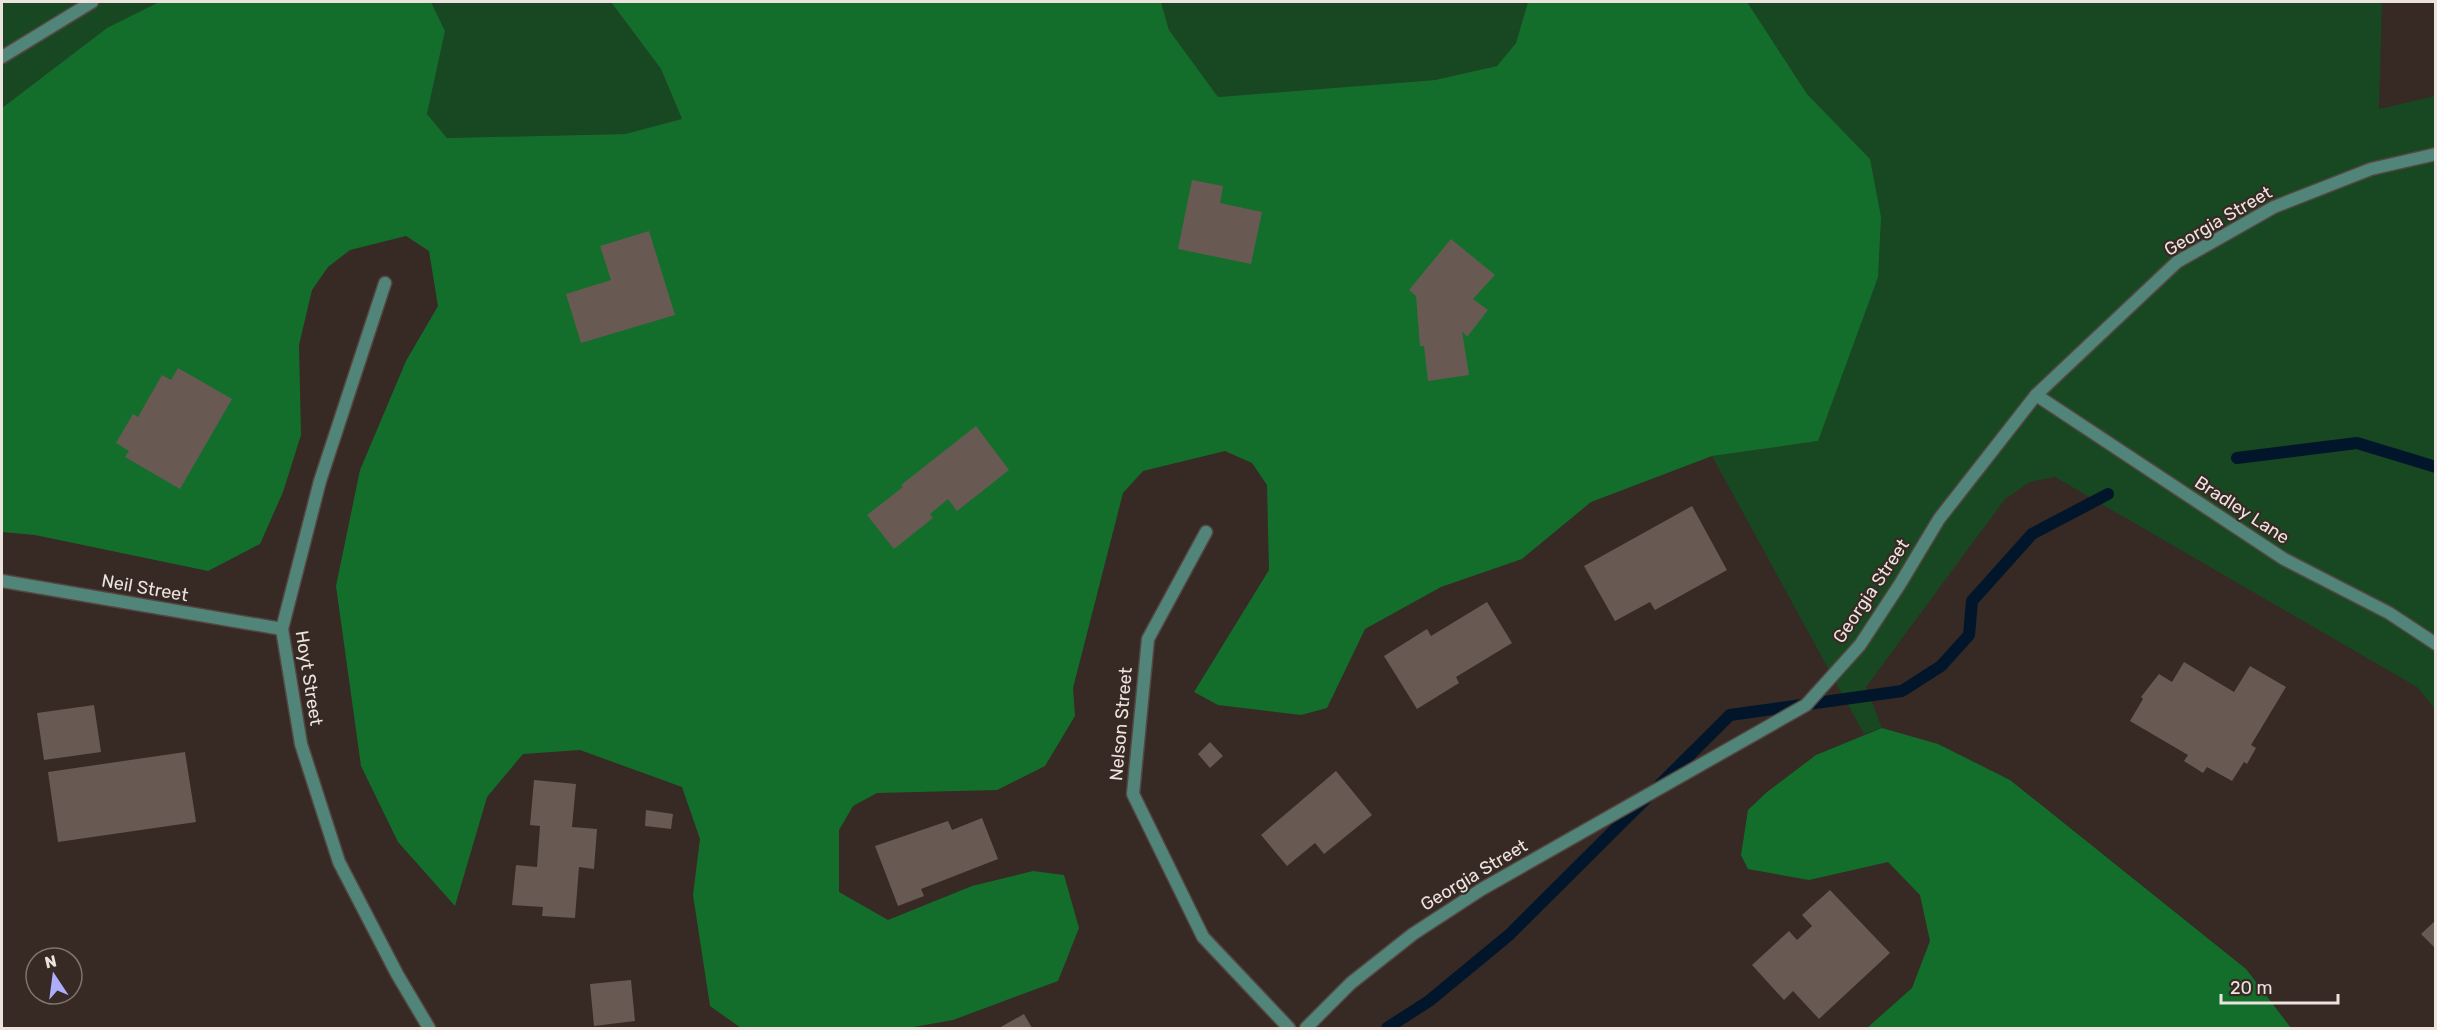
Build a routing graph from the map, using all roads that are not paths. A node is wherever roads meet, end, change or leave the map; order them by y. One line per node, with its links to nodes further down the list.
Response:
1 (92, 2): 2 (street)
2 (2, 57)
3 (2436, 154): 5 (street, Georgia Street)
4 (385, 283): 8 (street, Hoyt Street)
5 (2036, 395): 9 (street, Bradley Lane); 12 (street, Georgia Street)
6 (1206, 532): 11 (street, Nelson Street)
7 (2, 581): 8 (street, Neil Street)
8 (282, 630): 10 (street, Hoyt Street)
9 (2436, 644)
10 (429, 1029)
11 (1289, 1029)
12 (1306, 1029)

